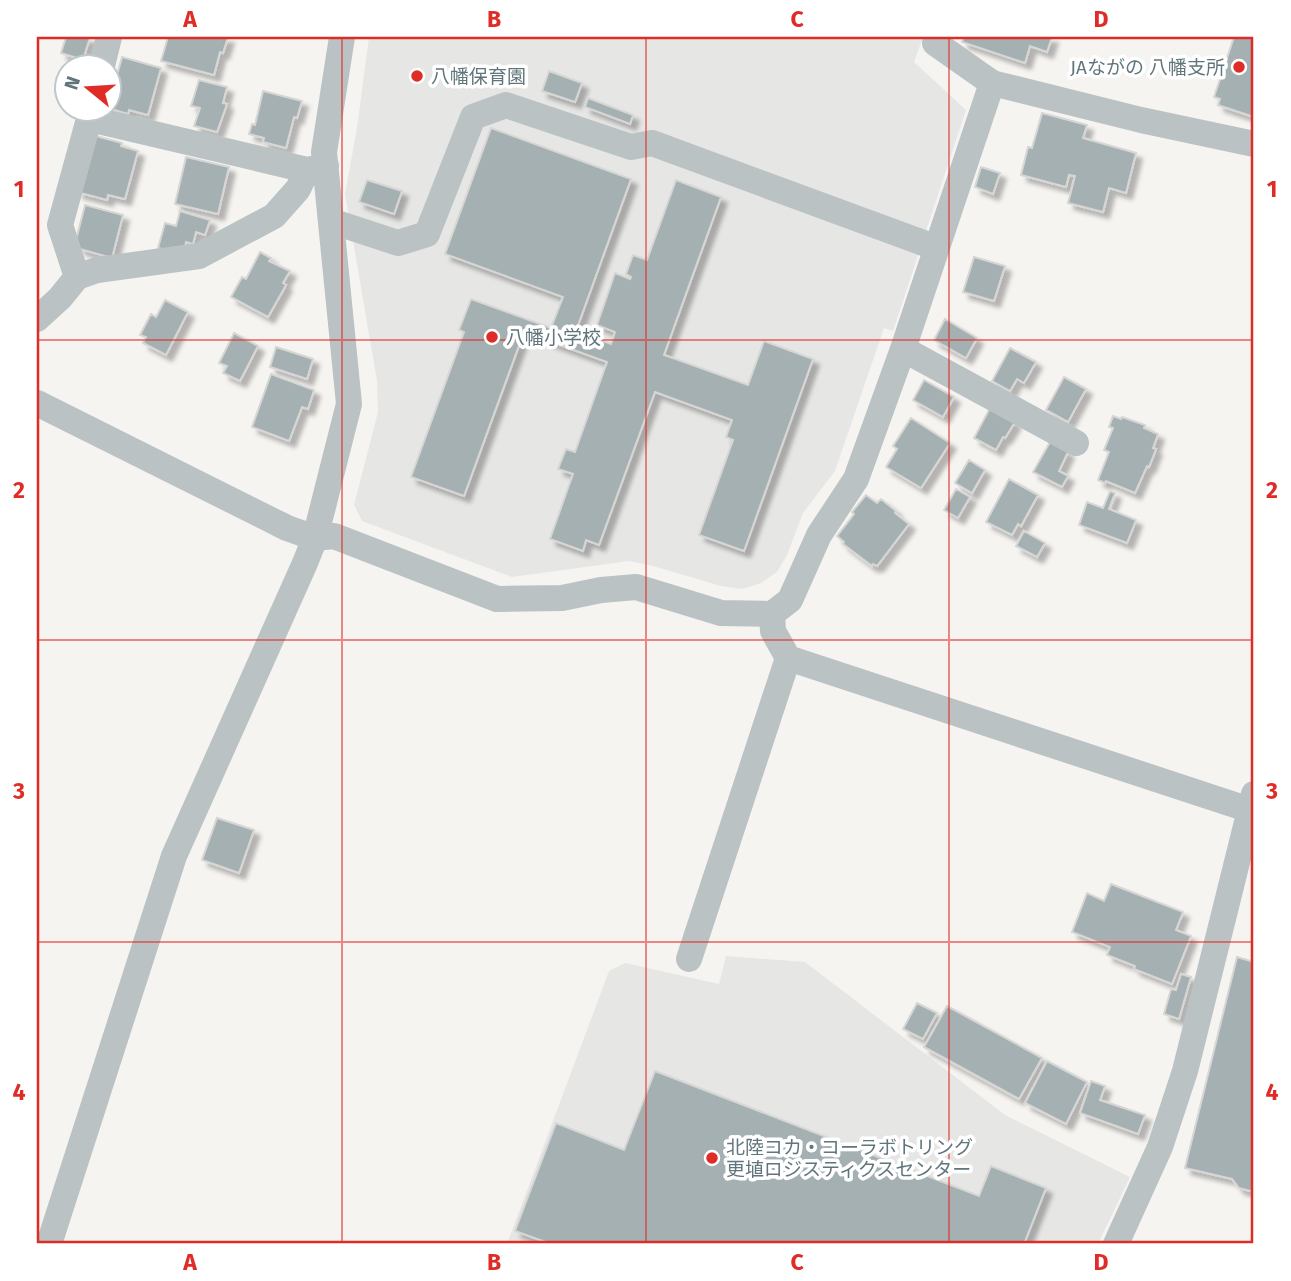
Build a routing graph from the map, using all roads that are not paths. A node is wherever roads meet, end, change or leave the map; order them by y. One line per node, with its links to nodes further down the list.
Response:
1 (342, 37): 7 (street)
2 (937, 37): 3 (street)
3 (992, 83): 6 (street); 9 (street)
4 (122, 121): 7 (street)
5 (89, 122): 10 (street)
6 (1254, 144)
7 (316, 168): 8 (street); 10 (street)
8 (331, 221): 9 (street); 15 (street)
9 (937, 248): 12 (street)
10 (77, 277): 11 (street)
11 (37, 319)
12 (903, 349): 14 (street); 16 (street)
13 (37, 403): 15 (street)
14 (1076, 443)
15 (315, 538): 16 (street); 20 (street)
16 (772, 614): 17 (street)
17 (788, 658): 18 (street); 19 (street)
18 (1252, 801): 21 (street)
19 (689, 959)
20 (49, 1244)
21 (1116, 1244)

